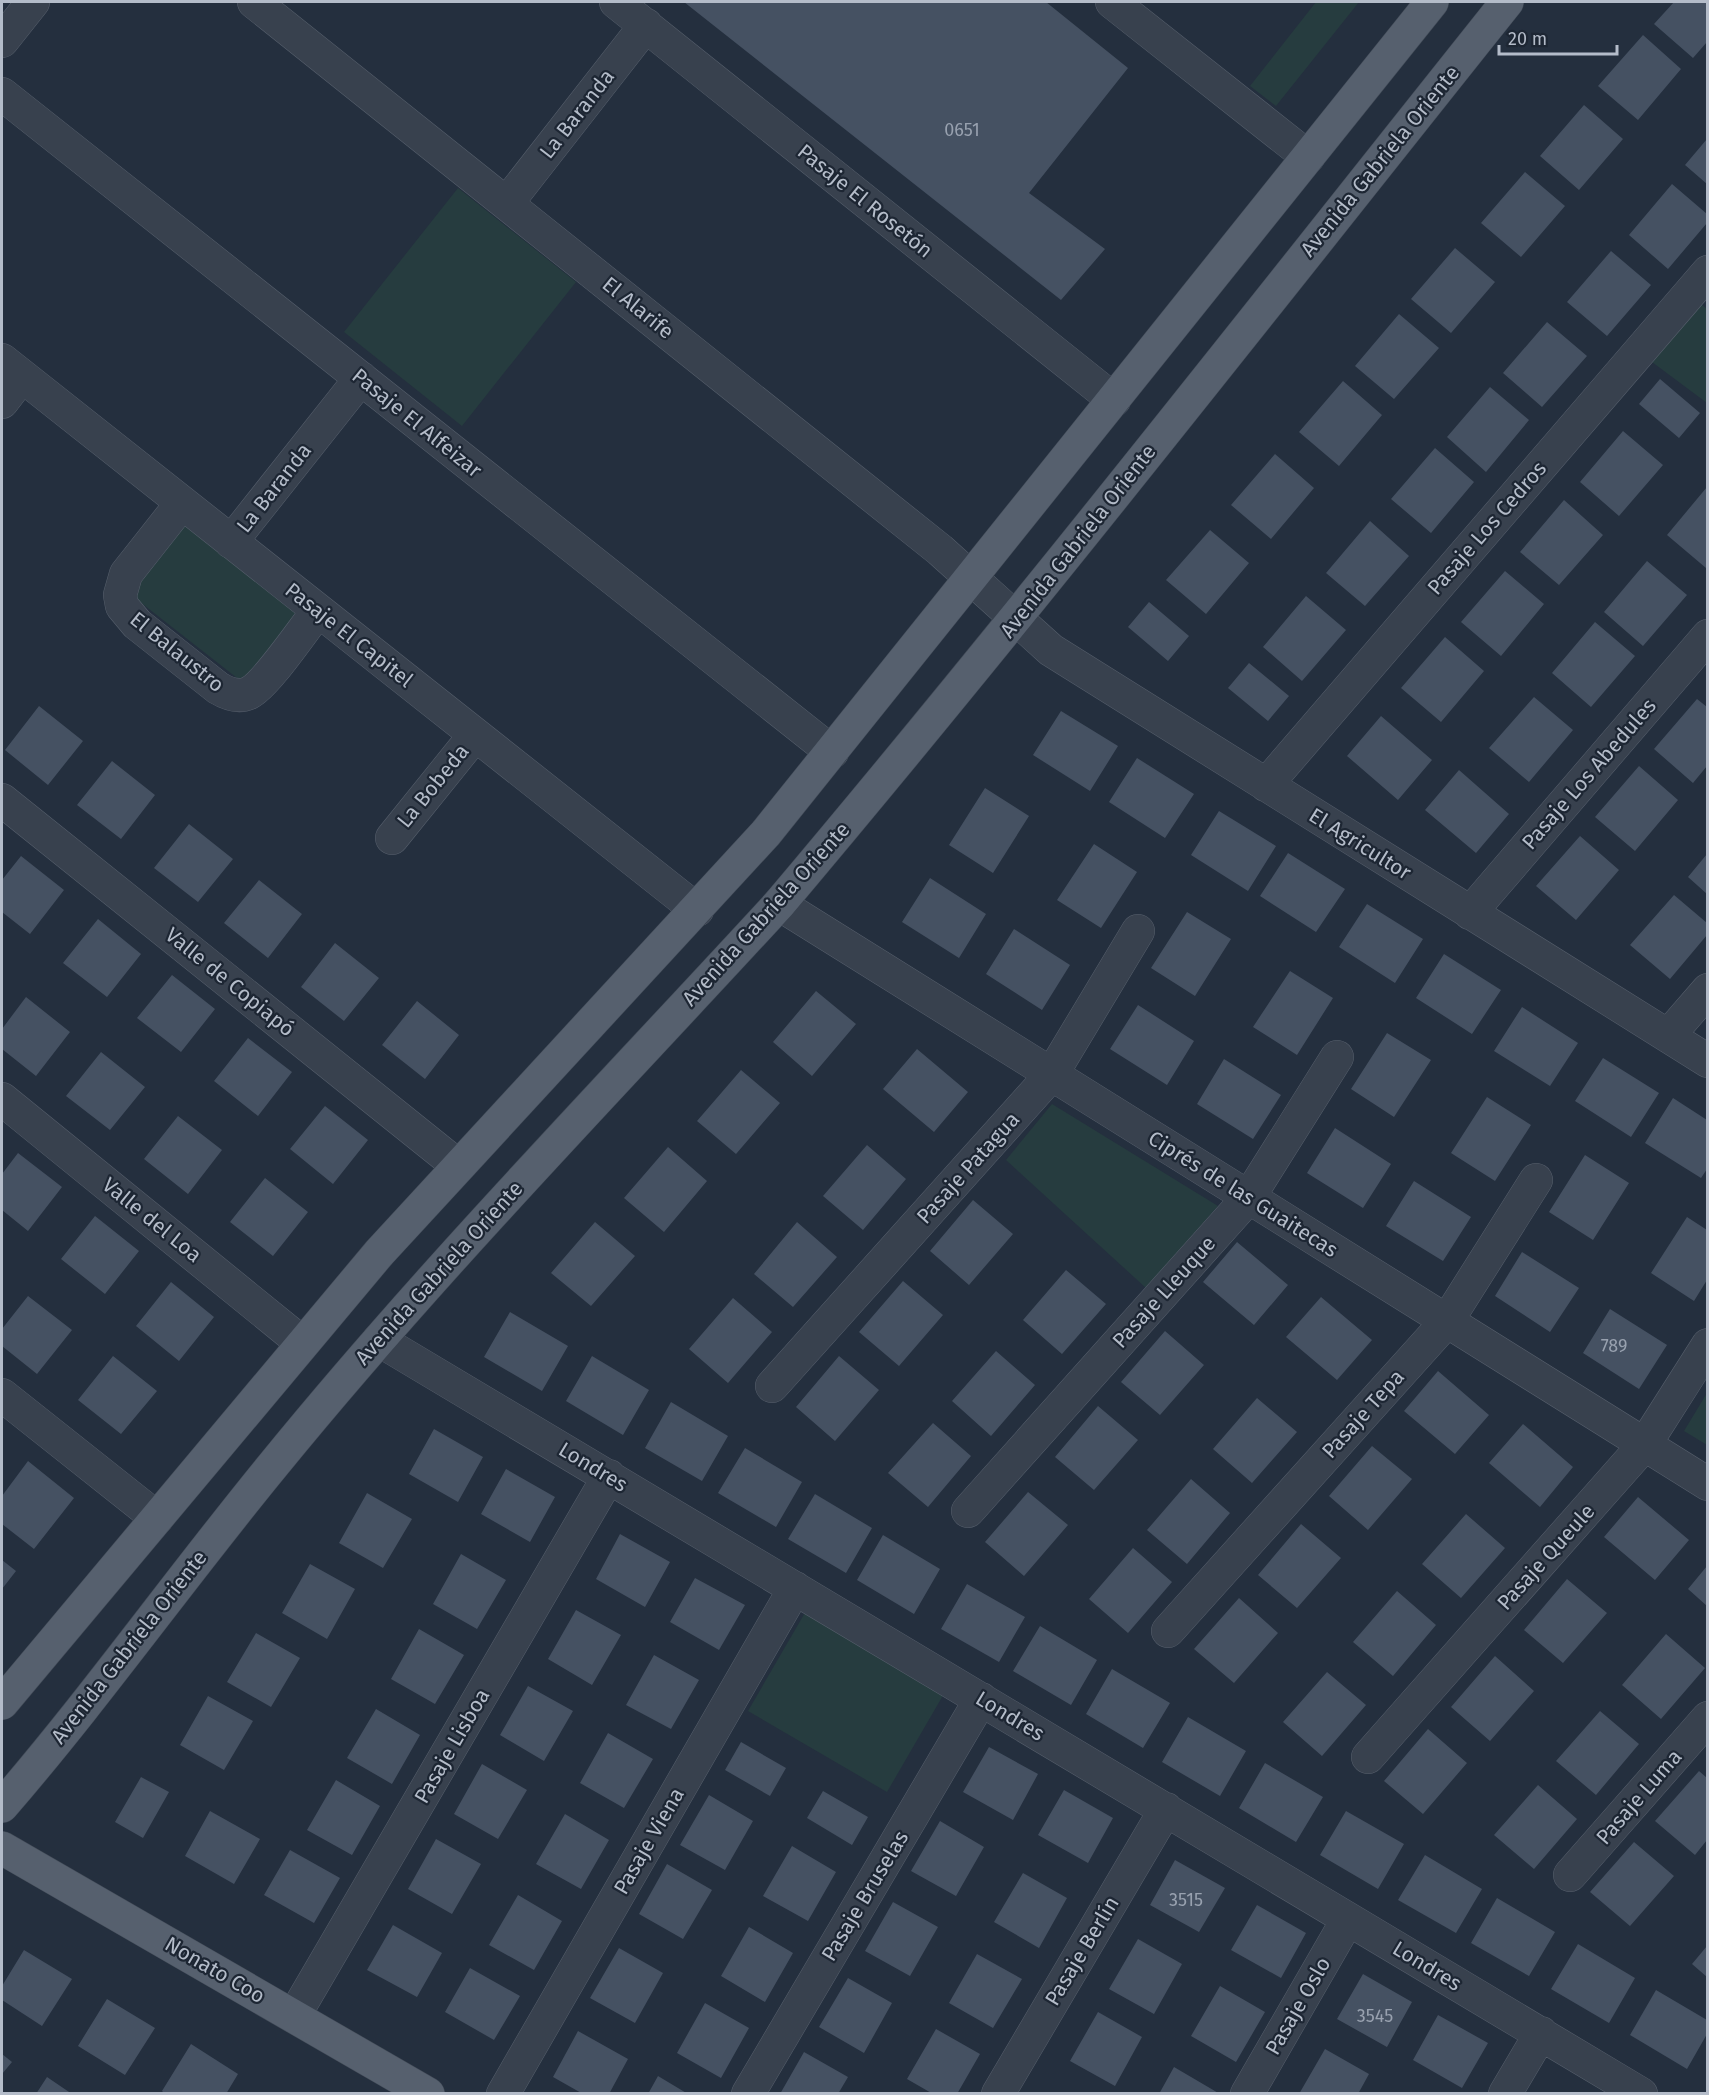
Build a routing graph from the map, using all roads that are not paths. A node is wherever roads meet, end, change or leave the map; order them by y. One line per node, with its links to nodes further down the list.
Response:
1 (33, 2): 8 (street)
2 (254, 2): 11 (street, El Alarife)
3 (616, 2): 7 (street, Pasaje El Rosetón)
4 (1112, 2): 10 (street)
5 (1432, 2): 10 (main road)
6 (1507, 2): 21 (main road, Avenida Gabriela Oriente)
7 (646, 25): 11 (street, La Baranda); 15 (street, Pasaje El Rosetón)
8 (2, 41)
9 (2, 94): 14 (street, Pasaje El Alfeizar)
10 (1308, 158): 15 (main road)
11 (507, 203): 19 (street, El Alarife)
12 (1707, 272): 25 (street, Pasaje Los Cedros)
13 (12, 368): 16 (street); 17 (street, Pasaje El Capitel)
14 (361, 378): 18 (street, La Baranda); 24 (street, Pasaje El Alfeizar)
15 (1114, 400): 19 (main road)
16 (2, 402)
17 (182, 503): 18 (street, Pasaje El Capitel); 20 (street, El Balaustro)
18 (231, 542): 20 (street, Pasaje El Capitel)
19 (972, 579): 21 (street, El Alarife); 24 (main road)
20 (318, 610): 23 (street, Pasaje El Capitel)
21 (1017, 620): 25 (street, El Agricultor); 28 (main road, Avenida Gabriela Oriente)
22 (1707, 636): 30 (street, Pasaje Los Abedules)
23 (475, 735): 27 (street, La Bobeda); 29 (street, Pasaje El Capitel)
24 (832, 752): 29 (main road)
25 (1266, 785): 30 (street, El Agricultor)
26 (2, 800): 38 (street, Valle de Copiapó)
27 (392, 838)
28 (779, 904): 36 (street, Ciprés de las Guaitecas); 42 (main road, Avenida Gabriela Oriente)
29 (697, 910): 38 (main road)
30 (1470, 913): 33 (street, El Agricultor)
31 (1138, 931): 36 (street, Pasaje Patagua)
32 (1707, 990): 33 (street)
33 (1668, 1036): 35 (street, El Agricultor)
34 (1337, 1057): 40 (street, Pasaje Lleuque)
35 (1707, 1061)
36 (1052, 1074): 40 (street, Ciprés de las Guaitecas); 45 (street, Pasaje Patagua)
37 (2, 1099): 43 (street, Valle del Loa)
38 (458, 1165): 43 (main road)
39 (1536, 1180): 41 (street, Pasaje Tepa)
40 (1249, 1197): 41 (street, Ciprés de las Guaitecas); 50 (street, Pasaje Lleuque)
41 (1447, 1321): 47 (street, Ciprés de las Guaitecas); 53 (street, Pasaje Tepa)
42 (378, 1340): 48 (street, Londres); 58 (main road, Avenida Gabriela Oriente)
43 (301, 1342): 51 (main road)
44 (1707, 1345): 47 (street, Pasaje Queule)
45 (772, 1386)
46 (2, 1395): 51 (street)
47 (1645, 1444): 49 (street, Ciprés de las Guaitecas); 57 (street, Pasaje Queule)
48 (609, 1476): 52 (street, Londres); 63 (street, Pasaje Lisboa)
49 (1707, 1484)
50 (968, 1511)
51 (157, 1518): 55 (main road)
52 (795, 1588): 54 (street, Londres); 66 (street, Pasaje Viena)
53 (1168, 1631)
54 (981, 1699): 59 (street, Londres); 67 (street, Pasaje Bruselas)
55 (2, 1703)
56 (1707, 1718): 61 (street, Pasaje Luma)
57 (1368, 1756)
58 (2, 1806)
59 (1166, 1809): 62 (street, Londres); 68 (street, Pasaje Berlín)
60 (2, 1848): 63 (main road, Nonato Coo)
61 (1570, 1875)
62 (1348, 1918): 64 (street, Londres); 69 (street, Pasaje Oslo)
63 (294, 2016): 65 (main road, Nonato Coo)
64 (1541, 2033): 70 (street); 71 (street, Londres)
65 (428, 2094)
66 (503, 2094)
67 (748, 2094)
68 (998, 2094)
69 (1247, 2094)
70 (1505, 2094)
71 (1641, 2094)

